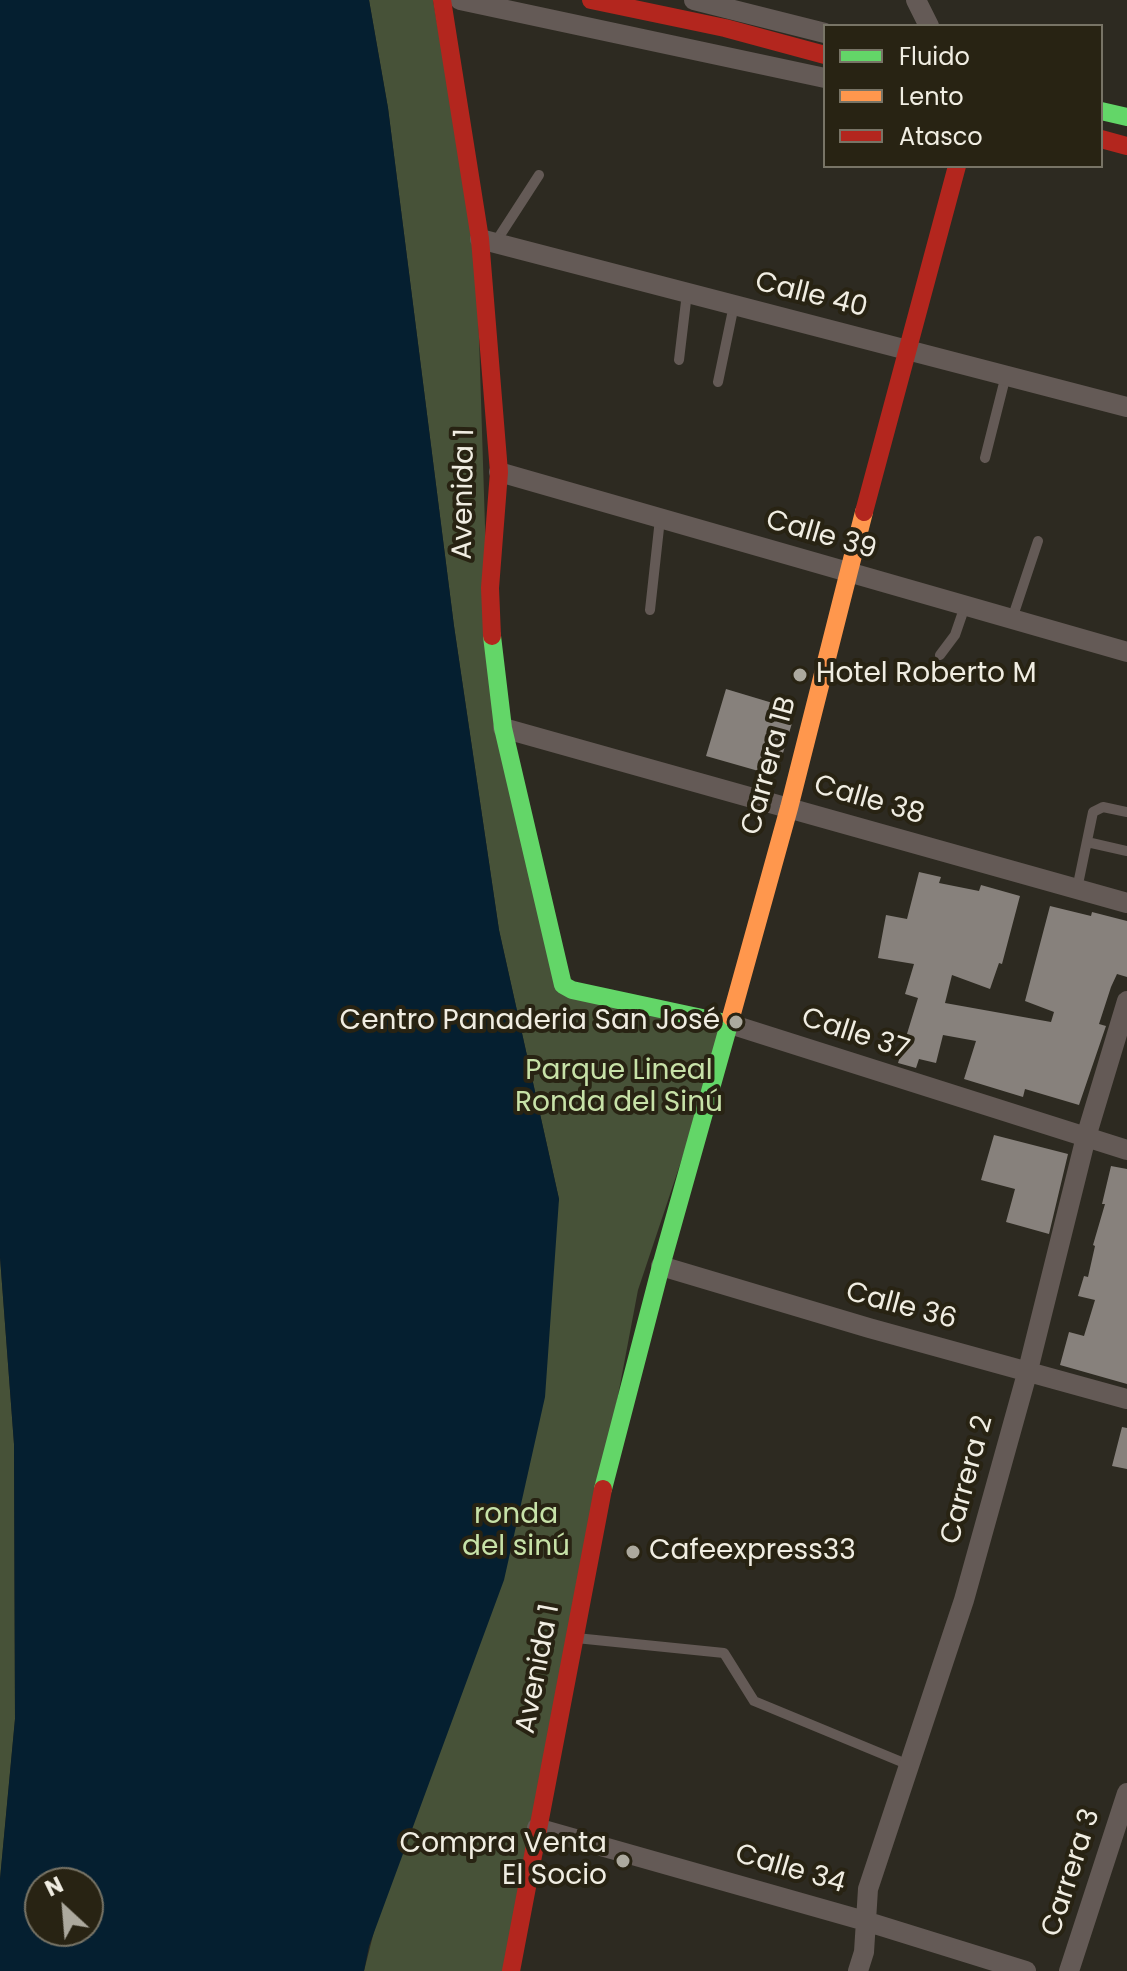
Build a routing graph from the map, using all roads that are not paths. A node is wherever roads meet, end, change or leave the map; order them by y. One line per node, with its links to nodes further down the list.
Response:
1 (442, 0): 17 (street, Avenida 1)
2 (460, 0): 6 (street)
3 (591, 0): 9 (street)
4 (694, 0): 8 (street)
5 (916, 0): 7 (street)
6 (492, 3): 10 (street)
7 (928, 24)
8 (823, 32)
9 (823, 54)
10 (823, 78)
11 (1103, 111): 12 (street)
12 (1127, 117)
13 (1103, 140): 14 (street)
14 (1127, 146)
15 (956, 168): 20 (street, Carrera 1B)
16 (539, 175): 17 (lane)
17 (488, 241): 18 (street, Calle 40); 26 (street, Avenida 1)
18 (687, 293): 19 (street, Calle 40); 21 (lane)
19 (734, 305): 20 (street, Calle 40); 23 (lane)
20 (906, 349): 22 (street, Calle 40); 29 (street, Carrera 1B)
21 (679, 360)
22 (1006, 375): 24 (street, Calle 40); 25 (lane)
23 (718, 382)
24 (1127, 407)
25 (985, 458)
26 (499, 472): 27 (street, Calle 39); 35 (street, Avenida 1)
27 (660, 519): 29 (street, Calle 39); 31 (lane)
28 (1038, 541): 32 (lane)
29 (848, 573): 30 (street, Calle 39); 36 (street, Carrera 1B)
30 (965, 606): 32 (street, Calle 39); 34 (lane)
31 (650, 610)
32 (1012, 619): 33 (street, Calle 39)
33 (1127, 652)
34 (940, 655)
35 (503, 728): 36 (street, Calle 38); 42 (street, Avenida 1)
36 (789, 808): 40 (street, Calle 38); 44 (street, Carrera 1B)
37 (1127, 812): 38 (lane)
38 (1087, 842): 39 (lane); 40 (lane)
39 (1127, 851)
40 (1077, 889): 41 (street, Calle 38)
41 (1127, 903)
42 (563, 985): 44 (street, Calle 37)
43 (1127, 1001): 45 (street, Carrera 2)
44 (730, 1024): 45 (street, Calle 37); 47 (street, Carrera 1B)
45 (1086, 1137): 46 (street, Calle 37); 48 (street, Carrera 2)
46 (1127, 1150)
47 (661, 1266): 48 (street, Calle 36); 49 (street, Carrera 1B)
48 (1028, 1370): 50 (street, Calle 36); 52 (street, Carrera 2)
49 (633, 1380): 51 (street, Avenida 1)
50 (1127, 1399)
51 (574, 1637): 52 (lane); 54 (street, Avenida 1)
52 (909, 1765): 55 (street, Carrera 2)
53 (1127, 1793): 59 (street, Carrera 3)
54 (537, 1828): 55 (street, Calle 34); 56 (street, Avenida 1)
55 (865, 1921): 57 (street, Carrera 2); 58 (street, Calle 34)
56 (511, 1971)
57 (858, 1971)
58 (1026, 1971)
59 (1069, 1971)

